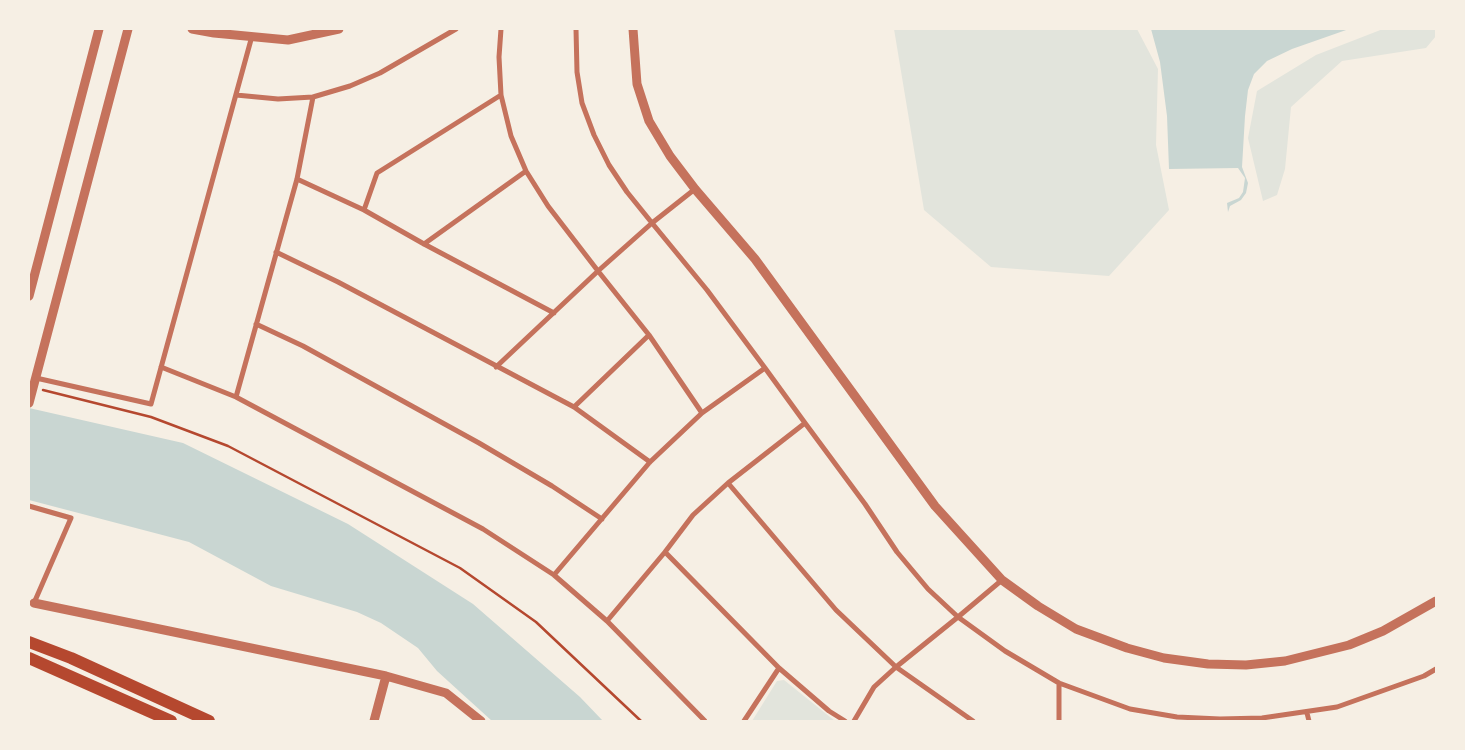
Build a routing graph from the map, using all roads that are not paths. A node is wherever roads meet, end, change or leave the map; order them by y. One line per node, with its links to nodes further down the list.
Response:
1 (99, 29): 22 (street)
2 (128, 29): 29 (street)
3 (192, 29): 9 (street)
4 (339, 29): 10 (street)
5 (456, 29): 13 (street)
6 (501, 29): 12 (street)
7 (576, 29): 18 (street)
8 (633, 29): 16 (street)
9 (214, 31): 10 (street)
10 (252, 36): 11 (street)
11 (236, 95): 13 (street); 27 (street)
12 (501, 95): 14 (street); 17 (street)
13 (313, 97): 15 (street)
14 (526, 171): 19 (street); 21 (street)
15 (297, 179): 17 (street); 20 (street)
16 (695, 189): 18 (street); 41 (street)
17 (364, 210): 19 (street)
18 (652, 223): 21 (street); 28 (street)
19 (424, 244): 23 (street)
20 (276, 252): 24 (street); 26 (street)
21 (598, 271): 23 (street); 25 (street)
22 (29, 296)
23 (554, 312): 26 (street)
24 (256, 324): 30 (street); 38 (street)
25 (649, 335): 32 (street); 33 (street)
26 (496, 366): 32 (street)
27 (161, 367): 29 (street); 30 (street)
28 (764, 368): 33 (street); 34 (street)
29 (36, 378): 31 (street)
30 (236, 396): 40 (street)
31 (29, 403)
32 (574, 407): 35 (street)
33 (702, 412): 35 (street)
34 (804, 423): 36 (street); 44 (street)
35 (650, 462): 38 (street)
36 (728, 483): 39 (street); 48 (street)
37 (29, 506): 43 (street)
38 (602, 520): 40 (street)
39 (665, 552): 45 (street); 49 (street)
40 (554, 575): 45 (street)
41 (1002, 580): 42 (street); 44 (street)
42 (1436, 601)
43 (34, 603): 51 (street)
44 (958, 617): 48 (street); 52 (street)
45 (607, 621): 58 (street)
46 (29, 642): 55 (main road)
47 (29, 658): 54 (main road)
48 (896, 667): 61 (street); 62 (street)
49 (778, 668): 59 (street); 60 (street)
50 (1436, 669): 53 (street)
51 (386, 676): 56 (street); 57 (street)
52 (1059, 683): 53 (street); 63 (street)
53 (1307, 713): 64 (street)
54 (171, 721)
55 (208, 721)
56 (374, 721)
57 (481, 721)
58 (706, 721)
59 (744, 721)
60 (845, 721)
61 (854, 721)
62 (973, 721)
63 (1059, 721)
64 (1309, 721)

